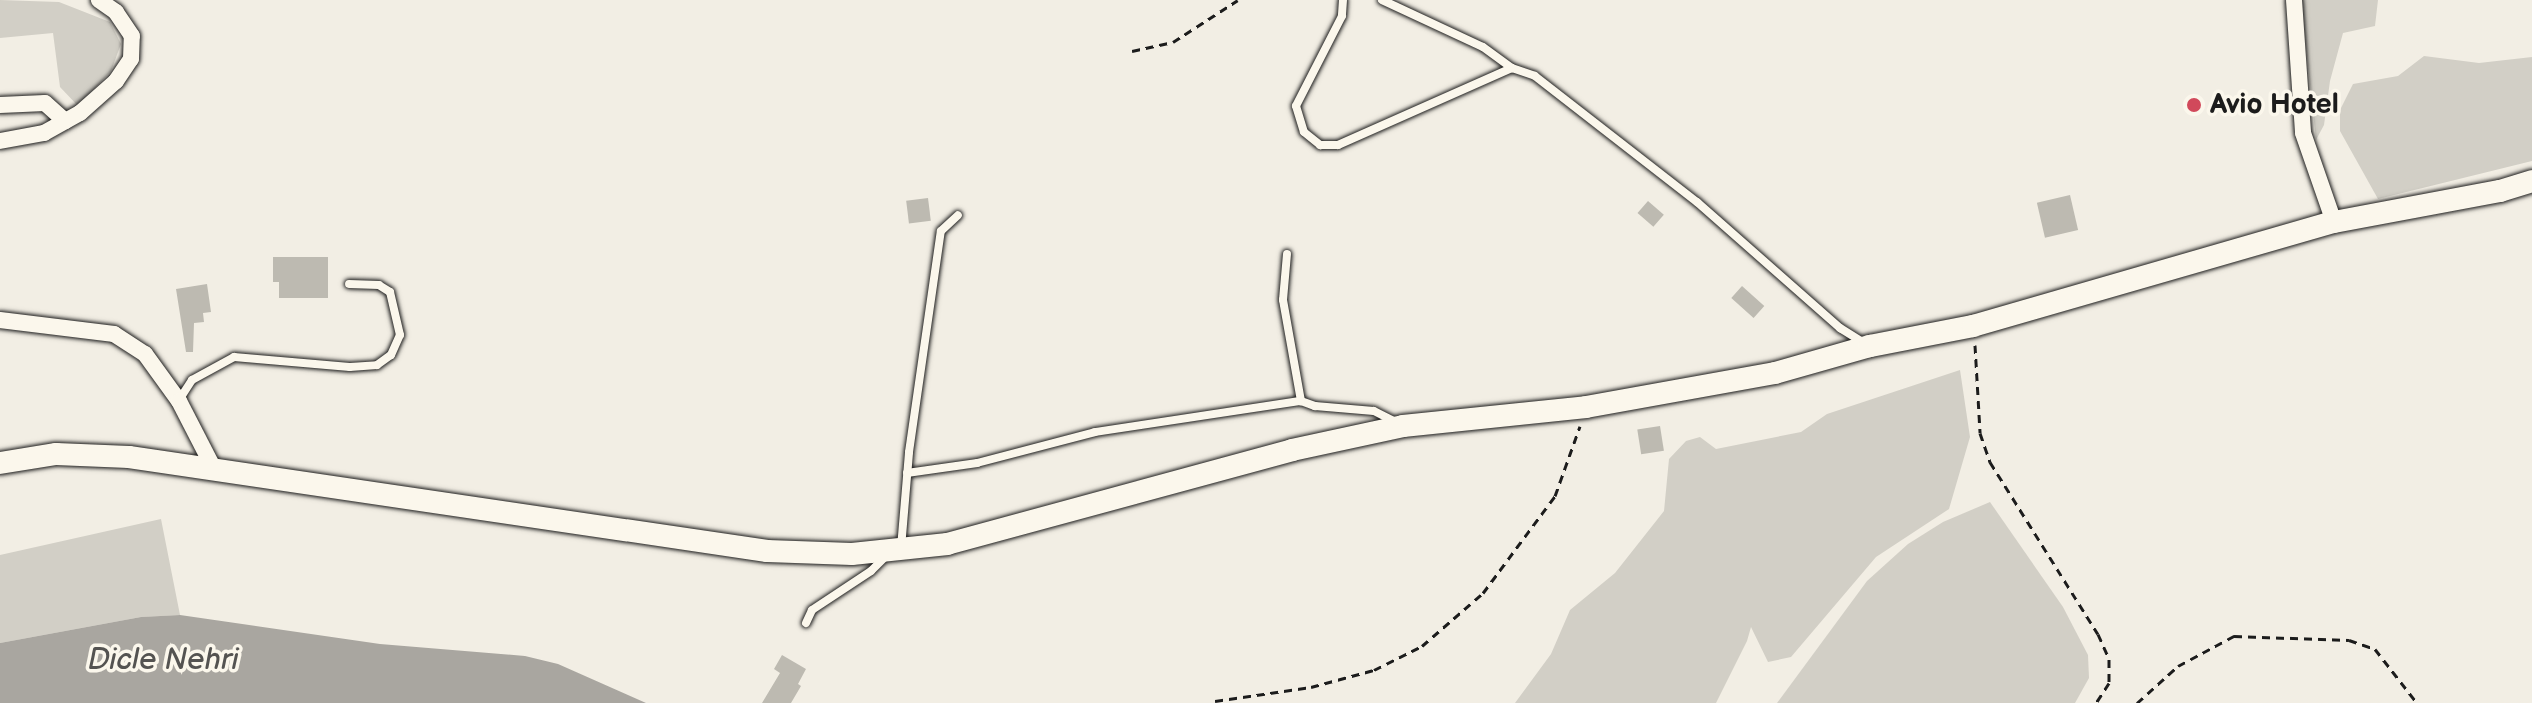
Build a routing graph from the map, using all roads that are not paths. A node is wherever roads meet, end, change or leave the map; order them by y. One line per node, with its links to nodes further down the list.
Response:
1 (99, 0): 7 (street)
2 (1343, 0): 5 (lane)
3 (1382, 0): 5 (lane)
4 (2294, 0): 11 (street)
5 (1512, 68): 15 (lane)
6 (0, 105): 7 (street)
7 (65, 121): 8 (street)
8 (0, 141)
9 (2532, 181): 11 (street)
10 (958, 215): 21 (lane)
11 (2334, 222): 15 (street)
12 (1287, 254): 17 (lane)
13 (349, 284): 16 (lane)
14 (0, 320): 16 (street)
15 (1870, 346): 18 (street)
16 (179, 401): 20 (street)
17 (1301, 401): 18 (lane); 21 (lane)
18 (1403, 426): 22 (street)
19 (0, 463): 20 (street)
20 (214, 469): 22 (street)
21 (907, 473): 22 (lane)
22 (897, 549): 23 (lane)
23 (806, 623)

